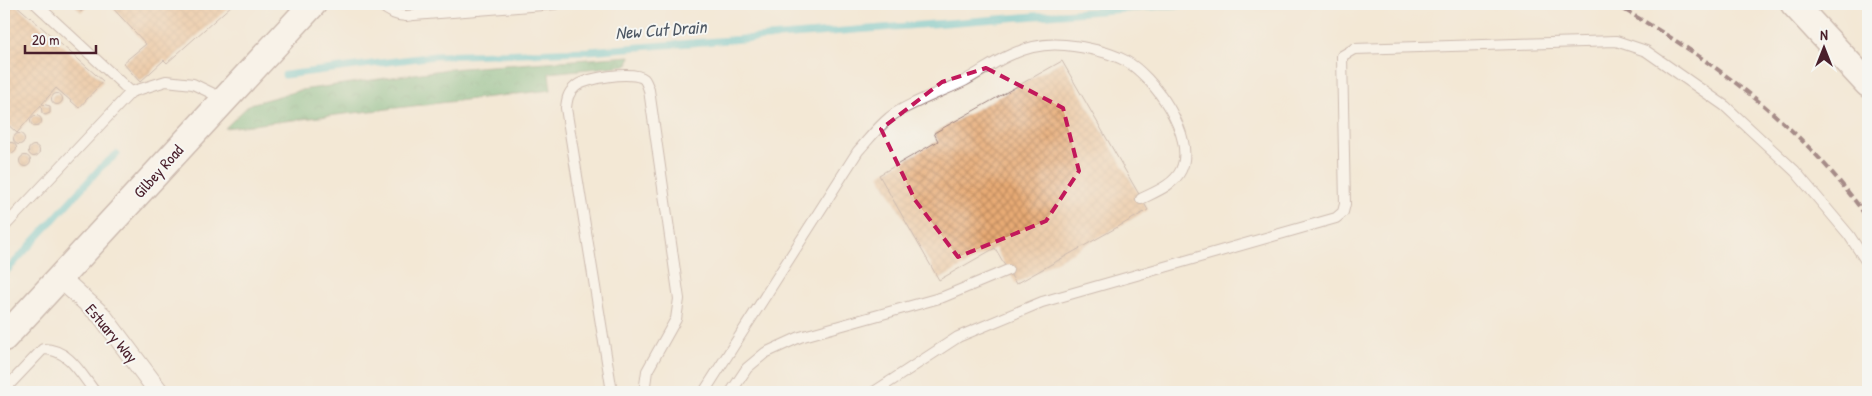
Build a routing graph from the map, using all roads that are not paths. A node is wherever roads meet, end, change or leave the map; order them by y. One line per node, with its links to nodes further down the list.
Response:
1 (36, 4): 9 (lane)
2 (313, 4): 10 (street, Gilbey Road)
3 (380, 4): 7 (lane)
4 (442, 4): 7 (lane)
5 (554, 4): 7 (lane)
6 (1794, 4): 8 (street)
7 (414, 15)
8 (1868, 84)
9 (131, 92): 10 (lane); 12 (lane)
10 (224, 99): 15 (street, Gilbey Road)
11 (1142, 199): 22 (lane)
12 (4, 228)
13 (1868, 264): 24 (lane)
14 (1008, 270): 23 (lane)
15 (60, 278): 16 (street, Gilbey Road); 19 (street, Estuary Way)
16 (4, 338)
17 (4, 390): 18 (lane)
18 (96, 392)
19 (159, 392)
20 (612, 392): 21 (lane)
21 (644, 392)
22 (704, 392)
23 (731, 392)
24 (874, 392)

